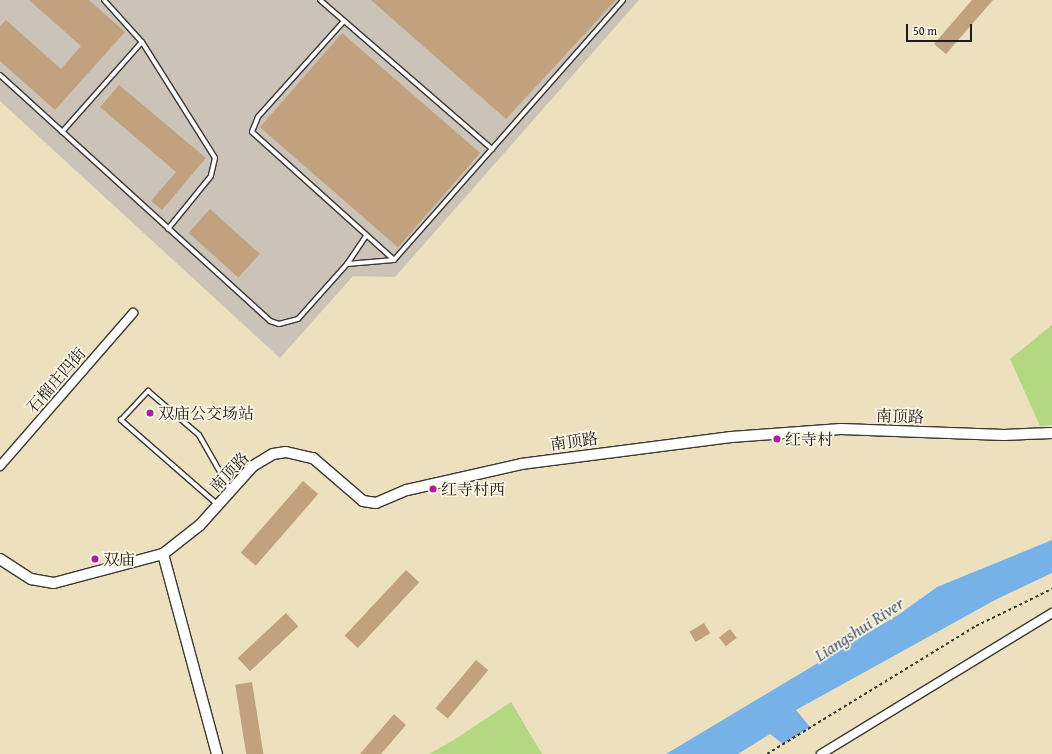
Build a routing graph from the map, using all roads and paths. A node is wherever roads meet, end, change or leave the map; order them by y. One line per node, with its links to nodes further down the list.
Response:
1 (104, 0): 5 (lane)
2 (320, 0): 4 (lane)
3 (622, 0): 8 (lane)
4 (344, 21): 8 (lane); 10 (lane)
5 (142, 42): 7 (lane); 9 (lane)
6 (0, 75): 7 (lane)
7 (62, 132): 9 (lane)
8 (492, 149): 11 (lane)
9 (168, 229): 12 (lane)
10 (366, 236): 11 (lane); 12 (lane)
11 (394, 260): 12 (lane)
12 (346, 264)
13 (133, 313): 15 (street, 石榴庄四街)
14 (1052, 433): 16 (street, 南顶路)
15 (0, 466)
16 (231, 491): 17 (street, 南顶路); 17 (lane)
17 (218, 505): 18 (street, 南顶路)
18 (163, 554): 19 (street); 22 (street)
19 (0, 559)
20 (1052, 589): 23 (path)
21 (1052, 613): 24 (street)
22 (217, 754)
23 (767, 754)
24 (821, 754)

